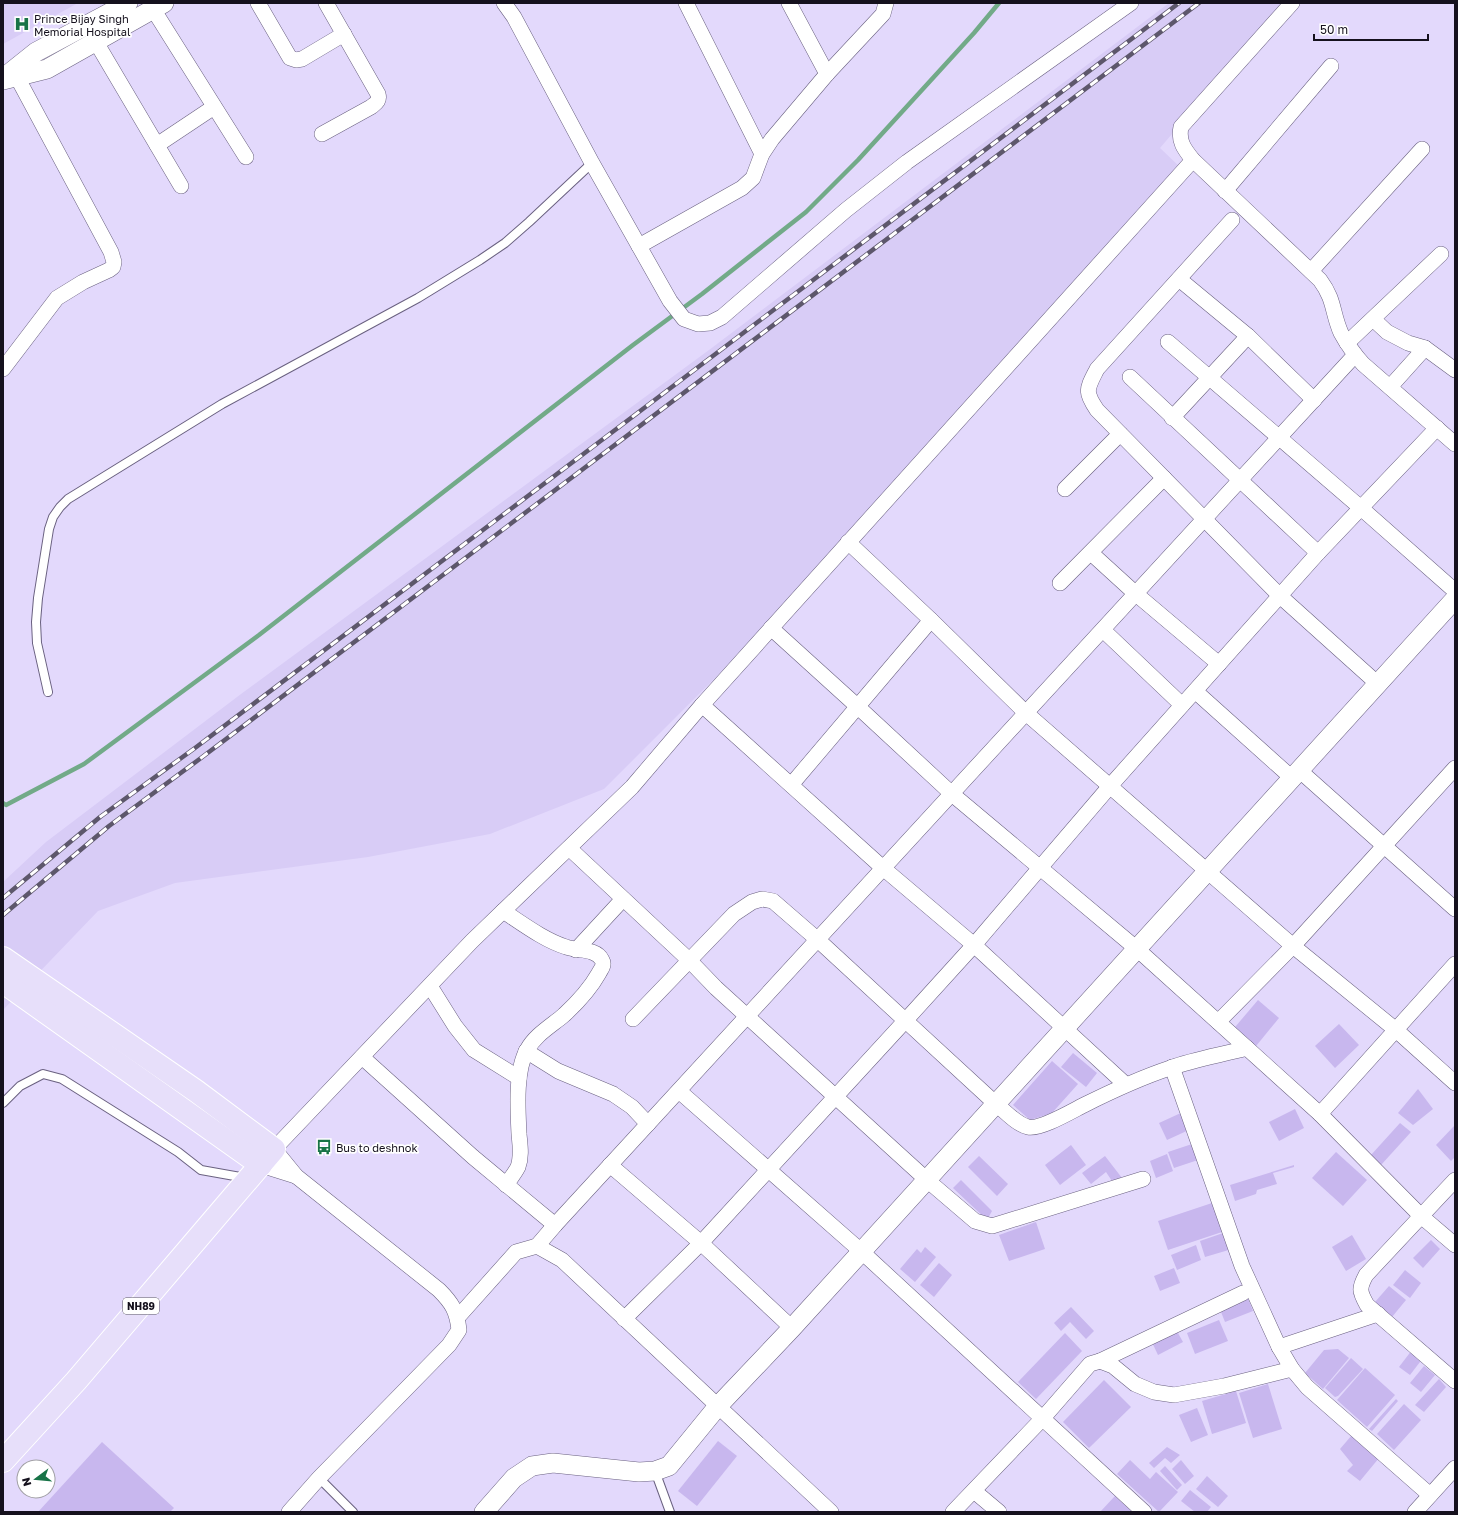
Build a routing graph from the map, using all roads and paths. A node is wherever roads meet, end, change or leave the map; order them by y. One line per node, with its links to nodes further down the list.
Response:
1 (128, 3): 15 (street)
2 (258, 3): 11 (street)
3 (326, 3): 11 (street)
4 (504, 3): 23 (street)
5 (686, 3): 20 (street)
6 (789, 3): 14 (street)
7 (886, 3): 14 (street)
8 (1131, 3): 27 (street)
9 (1292, 3): 22 (street)
10 (159, 6): 12 (street); 16 (street)
11 (344, 34): 17 (street)
12 (96, 42): 15 (street); 18 (street)
13 (1331, 66): 25 (street)
14 (827, 74): 20 (street)
15 (8, 78): 36 (street)
16 (214, 107): 18 (street); 21 (street)
17 (322, 134)
18 (157, 145): 24 (street)
19 (1422, 149): 29 (street)
20 (762, 154): 27 (street)
21 (246, 157)
22 (1193, 160): 25 (street); 52 (street)
23 (592, 163): 27 (street); 66 (lane)
24 (181, 186)
25 (1225, 191): 29 (street)
26 (1232, 220): 30 (street)
27 (639, 246)
28 (1441, 254): 31 (street)
29 (1311, 271): 35 (street)
30 (1179, 278): 32 (street); 44 (street)
31 (1373, 319): 34 (street); 35 (street)
32 (1248, 336): 39 (street); 41 (street)
33 (1168, 342): 39 (street)
34 (1426, 348): 37 (street); 40 (street)
35 (1351, 349): 40 (street); 41 (street)
36 (3, 369)
37 (1455, 370)
38 (1130, 377): 42 (street)
39 (1209, 378): 42 (street); 45 (street)
40 (1390, 387): 43 (street)
41 (1314, 400): 45 (street)
42 (1172, 418): 48 (street)
43 (1437, 428): 46 (street); 50 (street)
44 (1120, 434): 47 (street); 49 (street)
45 (1279, 439): 48 (street); 50 (street)
46 (1455, 444)
47 (1164, 478): 51 (street); 53 (street)
48 (1240, 481): 51 (street); 54 (street)
49 (1065, 489)
50 (1361, 508): 54 (street); 56 (street)
51 (1205, 519): 57 (street); 58 (street)
52 (848, 542): 60 (street); 61 (street)
53 (1091, 553): 55 (street); 57 (street)
54 (1318, 553): 58 (street)
55 (1060, 583)
56 (1455, 591)
57 (1136, 594): 62 (street); 63 (street)
58 (1280, 596): 63 (street); 64 (street)
59 (1455, 599): 64 (street)
60 (931, 620): 69 (street); 70 (street)
61 (771, 628): 68 (street); 69 (street)
62 (1103, 630): 67 (street); 70 (street)
63 (1219, 664): 65 (street)
64 (1378, 684): 72 (street)
65 (1195, 691): 67 (street); 72 (street)
66 (48, 692)
67 (1182, 704): 74 (street)
68 (702, 705): 73 (street); 77 (street)
69 (858, 706): 73 (street); 75 (street)
70 (1026, 713): 74 (street); 75 (street)
71 (1455, 768): 76 (street)
72 (1296, 774): 76 (street); 80 (street)
73 (790, 785): 78 (street)
74 (1110, 786): 79 (street); 80 (street)
75 (952, 794): 78 (street); 79 (street)
76 (1384, 847): 82 (street); 86 (street)
77 (569, 848): 81 (street); 83 (street)
78 (883, 868): 84 (street); 85 (street)
79 (1038, 868): 85 (street); 87 (street)
80 (1207, 871): 86 (street); 87 (street)
81 (623, 898): 88 (street); 90 (street)
82 (1455, 909)
83 (503, 911): 88 (street); 93 (street)
84 (818, 940): 90 (street); 94 (street); 96 (street)
85 (974, 945): 96 (street); 98 (street)
86 (1293, 946): 97 (street); 99 (street)
87 (1137, 949): 97 (street); 98 (street)
88 (576, 950): 101 (street)
89 (3, 958): 113 (main road)
90 (689, 960): 94 (street); 95 (street)
91 (1455, 964): 99 (street)
92 (3, 982): 113 (main road)
93 (430, 986): 102 (street); 104 (street)
94 (747, 1016): 107 (street); 108 (street)
95 (633, 1019)
96 (905, 1021): 108 (street); 110 (street)
97 (1218, 1022): 100 (street)
98 (1064, 1029): 105 (street); 110 (street)
99 (1396, 1030): 106 (street); 111 (street)
100 (1247, 1048): 103 (street); 111 (street)
101 (526, 1051): 104 (street); 112 (street)
102 (362, 1057): 113 (street); 120 (street)
103 (1172, 1067): 105 (street); 132 (street)
104 (519, 1078): 120 (street)
105 (1125, 1084): 110 (street)
106 (1455, 1084)
107 (679, 1091): 112 (street); 115 (street)
108 (836, 1097): 115 (street); 118 (street)
109 (3, 1103): 113 (lane)
110 (996, 1104): 118 (street)
111 (1320, 1114): 121 (street)
112 (648, 1124): 114 (street)
113 (261, 1164): 116 (street); 116 (street); 138 (main road, NH89)
114 (610, 1166): 122 (street); 123 (street)
115 (768, 1170): 123 (street); 126 (street)
116 (296, 1176): 129 (street)
117 (1143, 1179): 118 (street)
118 (927, 1180): 126 (street)
119 (1455, 1180): 121 (street)
120 (506, 1185): 122 (street)
121 (1421, 1216): 124 (street); 128 (street)
122 (555, 1225): 125 (street)
123 (701, 1243): 130 (street); 131 (street)
124 (1455, 1245)
125 (537, 1246): 129 (street); 130 (street)
126 (862, 1252): 131 (street); 137 (street)
127 (1243, 1293): 133 (street)
128 (1378, 1314): 132 (street); 135 (street)
129 (458, 1317): 141 (street)
130 (624, 1319): 136 (street)
131 (792, 1328): 136 (street)
132 (1278, 1347): 134 (street)
133 (1100, 1361): 134 (street); 137 (street)
134 (1292, 1369): 143 (street)
135 (1455, 1381)
136 (718, 1406): 140 (street); 148 (street)
137 (1043, 1418): 142 (street); 151 (street)
138 (3, 1461)
139 (1455, 1468): 143 (street)
140 (655, 1471): 146 (street); 147 (lane)
141 (319, 1478): 144 (street); 145 (lane)
142 (974, 1490): 149 (street); 150 (street)
143 (1430, 1495): 152 (street)
144 (289, 1512)
145 (353, 1512)
146 (484, 1512)
147 (670, 1512)
148 (831, 1512)
149 (953, 1512)
150 (999, 1512)
151 (1144, 1512)
152 (1415, 1512)

